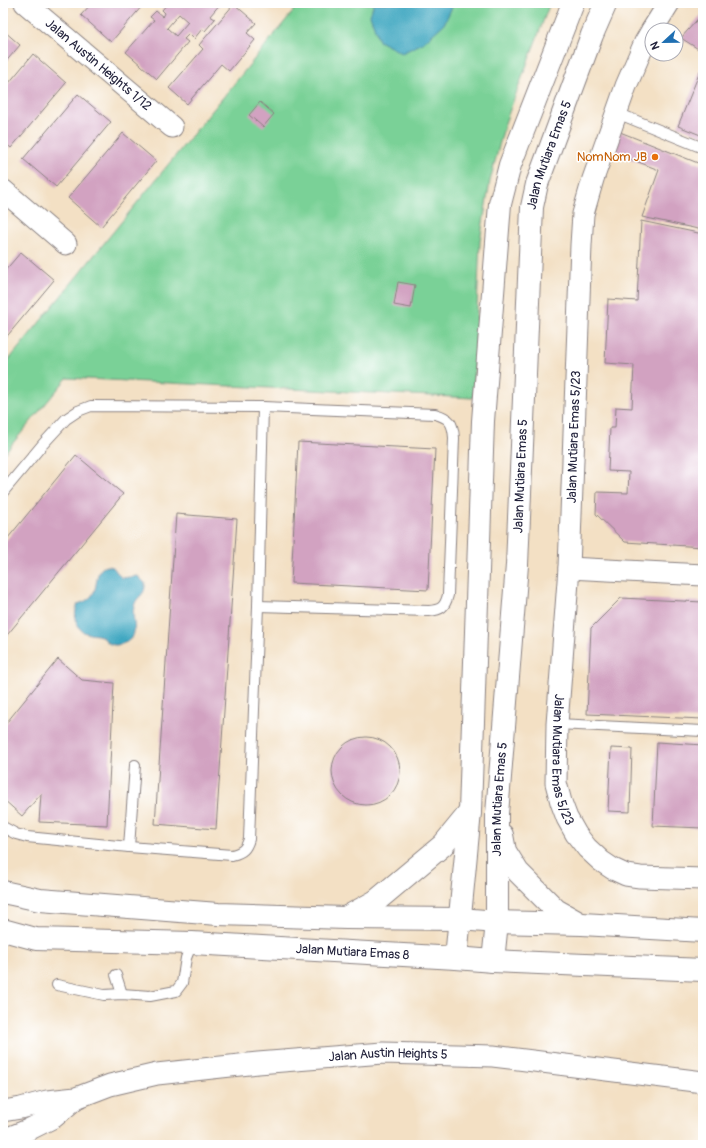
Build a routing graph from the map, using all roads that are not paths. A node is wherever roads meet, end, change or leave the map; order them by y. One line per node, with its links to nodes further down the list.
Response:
1 (25, 3): 8 (street, Jalan Austin Heights 1/12)
2 (573, 3): 20 (street)
3 (606, 3): 21 (street, Jalan Mutiara Emas 5)
4 (669, 3): 5 (street, Jalan Mutiara Emas 5/23)
5 (657, 22)
6 (644, 44): 7 (street, Jalan Mutiara Emas 5/23)
7 (617, 113): 9 (lane); 14 (street, Jalan Mutiara Emas 5/23)
8 (172, 127)
9 (703, 148)
10 (3, 190): 11 (street)
11 (66, 244)
12 (263, 407): 13 (lane); 16 (lane); 16 (lane)
13 (3, 492)
14 (569, 568): 15 (street); 17 (street, Jalan Mutiara Emas 5/23)
15 (703, 576)
16 (258, 606): 23 (lane)
17 (557, 724): 18 (lane); 24 (street, Jalan Mutiara Emas 5/23)
18 (703, 731)
19 (135, 764): 23 (lane)
20 (470, 812): 26 (street); 27 (street)
21 (497, 814): 28 (street, Jalan Mutiara Emas 5); 29 (street)
22 (3, 827): 23 (lane)
23 (129, 847)
24 (703, 879)
25 (3, 892): 26 (street)
26 (346, 918): 27 (street)
27 (460, 919): 28 (street); 33 (street)
28 (497, 922): 29 (street); 34 (street, Jalan Mutiara Emas 5)
29 (582, 924): 31 (street)
30 (3, 930): 32 (street, Jalan Mutiara Emas 8)
31 (703, 931)
32 (192, 943): 33 (street, Jalan Mutiara Emas 8); 38 (lane)
33 (456, 958): 34 (street, Jalan Mutiara Emas 8)
34 (493, 961): 35 (street, Jalan Mutiara Emas 8)
35 (703, 970)
36 (116, 975): 38 (lane)
37 (57, 985): 38 (lane)
38 (122, 994)
39 (703, 1082): 40 (street, Jalan Austin Heights 5)
40 (76, 1098): 41 (street, Jalan Austin Heights 5); 42 (street, Jalan Austin Heights 5)
41 (3, 1111)
42 (3, 1140)

